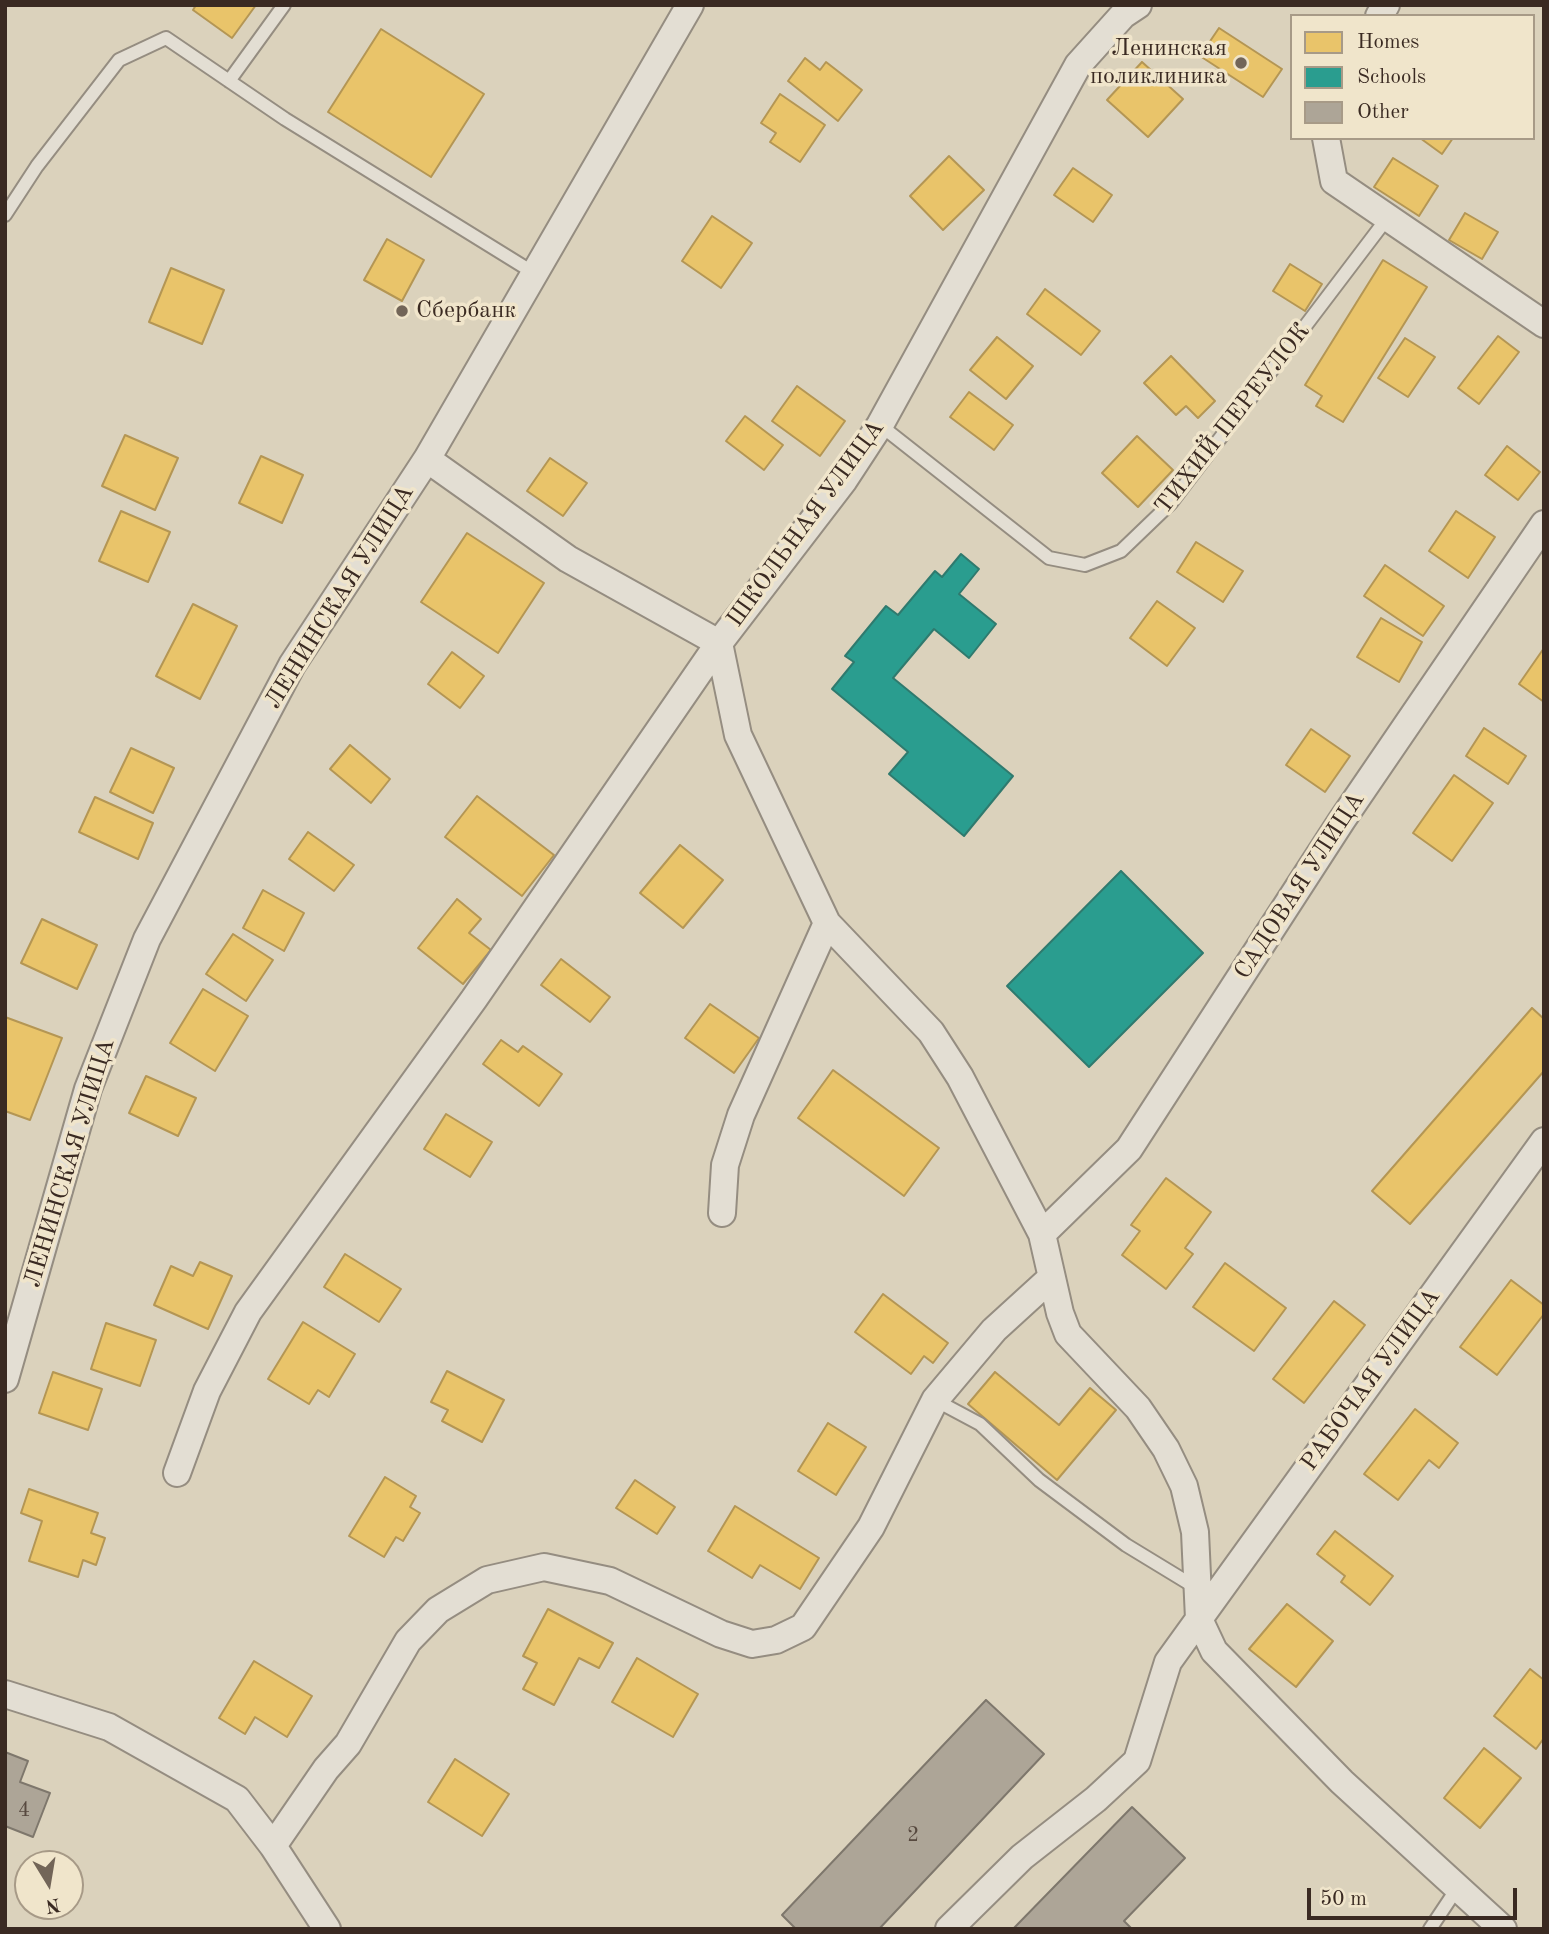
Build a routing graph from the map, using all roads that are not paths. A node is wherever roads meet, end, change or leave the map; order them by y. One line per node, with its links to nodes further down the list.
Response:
1 (284, 5): 4 (lane)
2 (690, 5): 8 (street, ЛЕНИНСКАЯ УЛИЦА)
3 (1138, 5): 10 (street, ШКОЛЬНАЯ УЛИЦА)
4 (229, 80): 6 (lane); 8 (lane)
5 (1326, 140): 7 (street)
6 (5, 215)
7 (1388, 217): 9 (street); 10 (lane, ТИХИЙ ПЕРЕУЛОК)
8 (534, 274): 11 (street, ЛЕНИНСКАЯ УЛИЦА)
9 (1544, 324)
10 (880, 425): 13 (street, ШКОЛЬНАЯ УЛИЦА)
11 (427, 459): 13 (street, ШКОЛЬНАЯ УЛИЦА); 19 (street, ЛЕНИНСКАЯ УЛИЦА)
12 (1544, 524): 17 (street, САДОВАЯ УЛИЦА)
13 (719, 643): 14 (street); 21 (street)
14 (827, 923): 16 (street); 17 (street)
15 (1544, 1141): 23 (street, РАБОЧАЯ УЛИЦА)
16 (722, 1213)
17 (1041, 1234): 18 (street)
18 (1051, 1278): 20 (street); 22 (street)
19 (5, 1379)
20 (935, 1400): 22 (lane); 25 (street)
21 (177, 1473)
22 (1198, 1589): 23 (street)
23 (1199, 1619): 26 (street); 28 (street, РАБОЧАЯ УЛИЦА)
24 (5, 1694): 25 (street)
25 (273, 1846): 27 (street)
26 (1458, 1888): 29 (lane); 30 (street)
27 (327, 1929)
28 (949, 1929)
29 (1430, 1929)
30 (1503, 1929)

